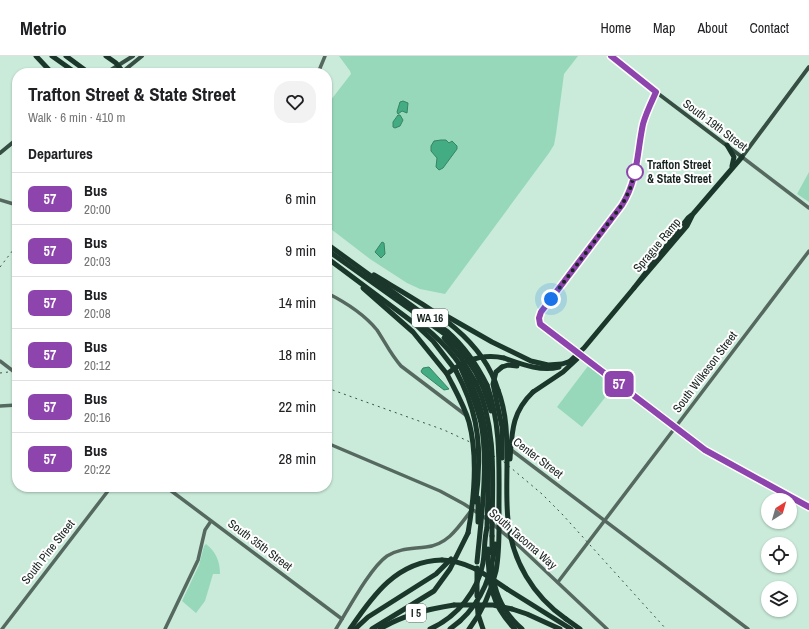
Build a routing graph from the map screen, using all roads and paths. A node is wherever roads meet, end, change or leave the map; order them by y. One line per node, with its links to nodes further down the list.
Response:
1 (36, 56): 10 (highway)
2 (52, 56): 11 (highway)
3 (66, 56): 12 (highway)
4 (106, 56): 9 (highway)
5 (133, 56): 9 (main road)
6 (142, 56): 14 (main road)
7 (325, 56): 15 (street)
8 (611, 56): 17 (main road, South 19th Street)
9 (118, 66): 13 (main road)
10 (47, 68)
11 (69, 68)
12 (82, 68)
13 (115, 68)
14 (128, 68)
15 (320, 68)
16 (809, 68): 21 (main road)
17 (656, 92): 19 (main road, South 19th Street); 47 (street, bridge)
18 (12, 143): 20 (main road)
19 (726, 146): 21 (main road, South 19th Street); 22 (highway)
20 (0, 153)
21 (742, 157): 22 (highway, Sprague Ramp); 25 (street, South 19th Street)
22 (731, 170): 36 (highway, Sprague Ramp)
23 (0, 200): 24 (street)
24 (12, 204)
25 (809, 208)
26 (332, 248): 30 (highway, WA 16)
27 (809, 251): 47 (street, South Wilkeson Street)
28 (332, 254): 34 (highway)
29 (332, 262): 31 (highway, WA 16)
30 (358, 266): 32 (highway); 44 (highway, WA 16)
31 (353, 278): 35 (highway, WA 16); 42 (highway)
32 (399, 290): 38 (highway); 50 (highway, bridge)
33 (332, 296): 56 (street, Center Street)
34 (398, 302): 43 (highway); 44 (highway)
35 (393, 306): 43 (highway); 49 (highway, WA 16, bridge)
36 (584, 348): 38 (highway); 50 (highway, bridge)
37 (0, 361): 41 (street)
38 (571, 361): 40 (highway)
39 (460, 366): 40 (highway, bridge); 42 (highway, bridge); 61 (highway, bridge)
40 (552, 368): 51 (highway, bridge)
41 (12, 370)
42 (447, 374): 59 (highway, bridge)
43 (474, 384): 58 (highway, bridge); 76 (highway, bridge)
44 (485, 386): 51 (highway, WA 16, bridge); 72 (highway, bridge)
45 (12, 405): 46 (street)
46 (0, 406)
47 (675, 428): 54 (street); 56 (street, South Wilkeson Street)
48 (332, 444): 55 (street, South Tacoma Way)
49 (478, 479): 59 (highway, WA 16, bridge); 61 (highway, bridge)
50 (507, 488): 79 (highway, bridge)
51 (499, 489): 73 (highway, WA 16, bridge)
52 (106, 492): 64 (street, South Pine Street)
53 (173, 492): 57 (street, South 35th Street)
54 (809, 507)
55 (472, 510): 62 (street, South Tacoma Way); 63 (street)
56 (605, 520): 62 (street, South Wilkeson Street); 81 (street, Center Street)
57 (211, 521): 63 (street, South 35th Street); 65 (street)
58 (487, 528): 71 (highway); 75 (highway)
59 (468, 534): 60 (highway, WA 16)
60 (457, 555): 68 (highway); 69 (highway, WA 16)
61 (477, 562): 74 (highway, bridge)
62 (558, 582): 80 (street, South Tacoma Way)
63 (342, 619): 66 (street)
64 (2, 629)
65 (166, 629)
66 (336, 629)
67 (350, 629): 78 (highway, bridge)
68 (355, 629)
69 (372, 629)
70 (380, 629): 77 (highway, I 5, bridge)
71 (430, 629)
72 (450, 629)
73 (469, 629)
74 (483, 629)
75 (515, 629)
76 (522, 629)
77 (560, 629)
78 (571, 629)
79 (580, 629)
80 (607, 629)
81 (748, 629)

